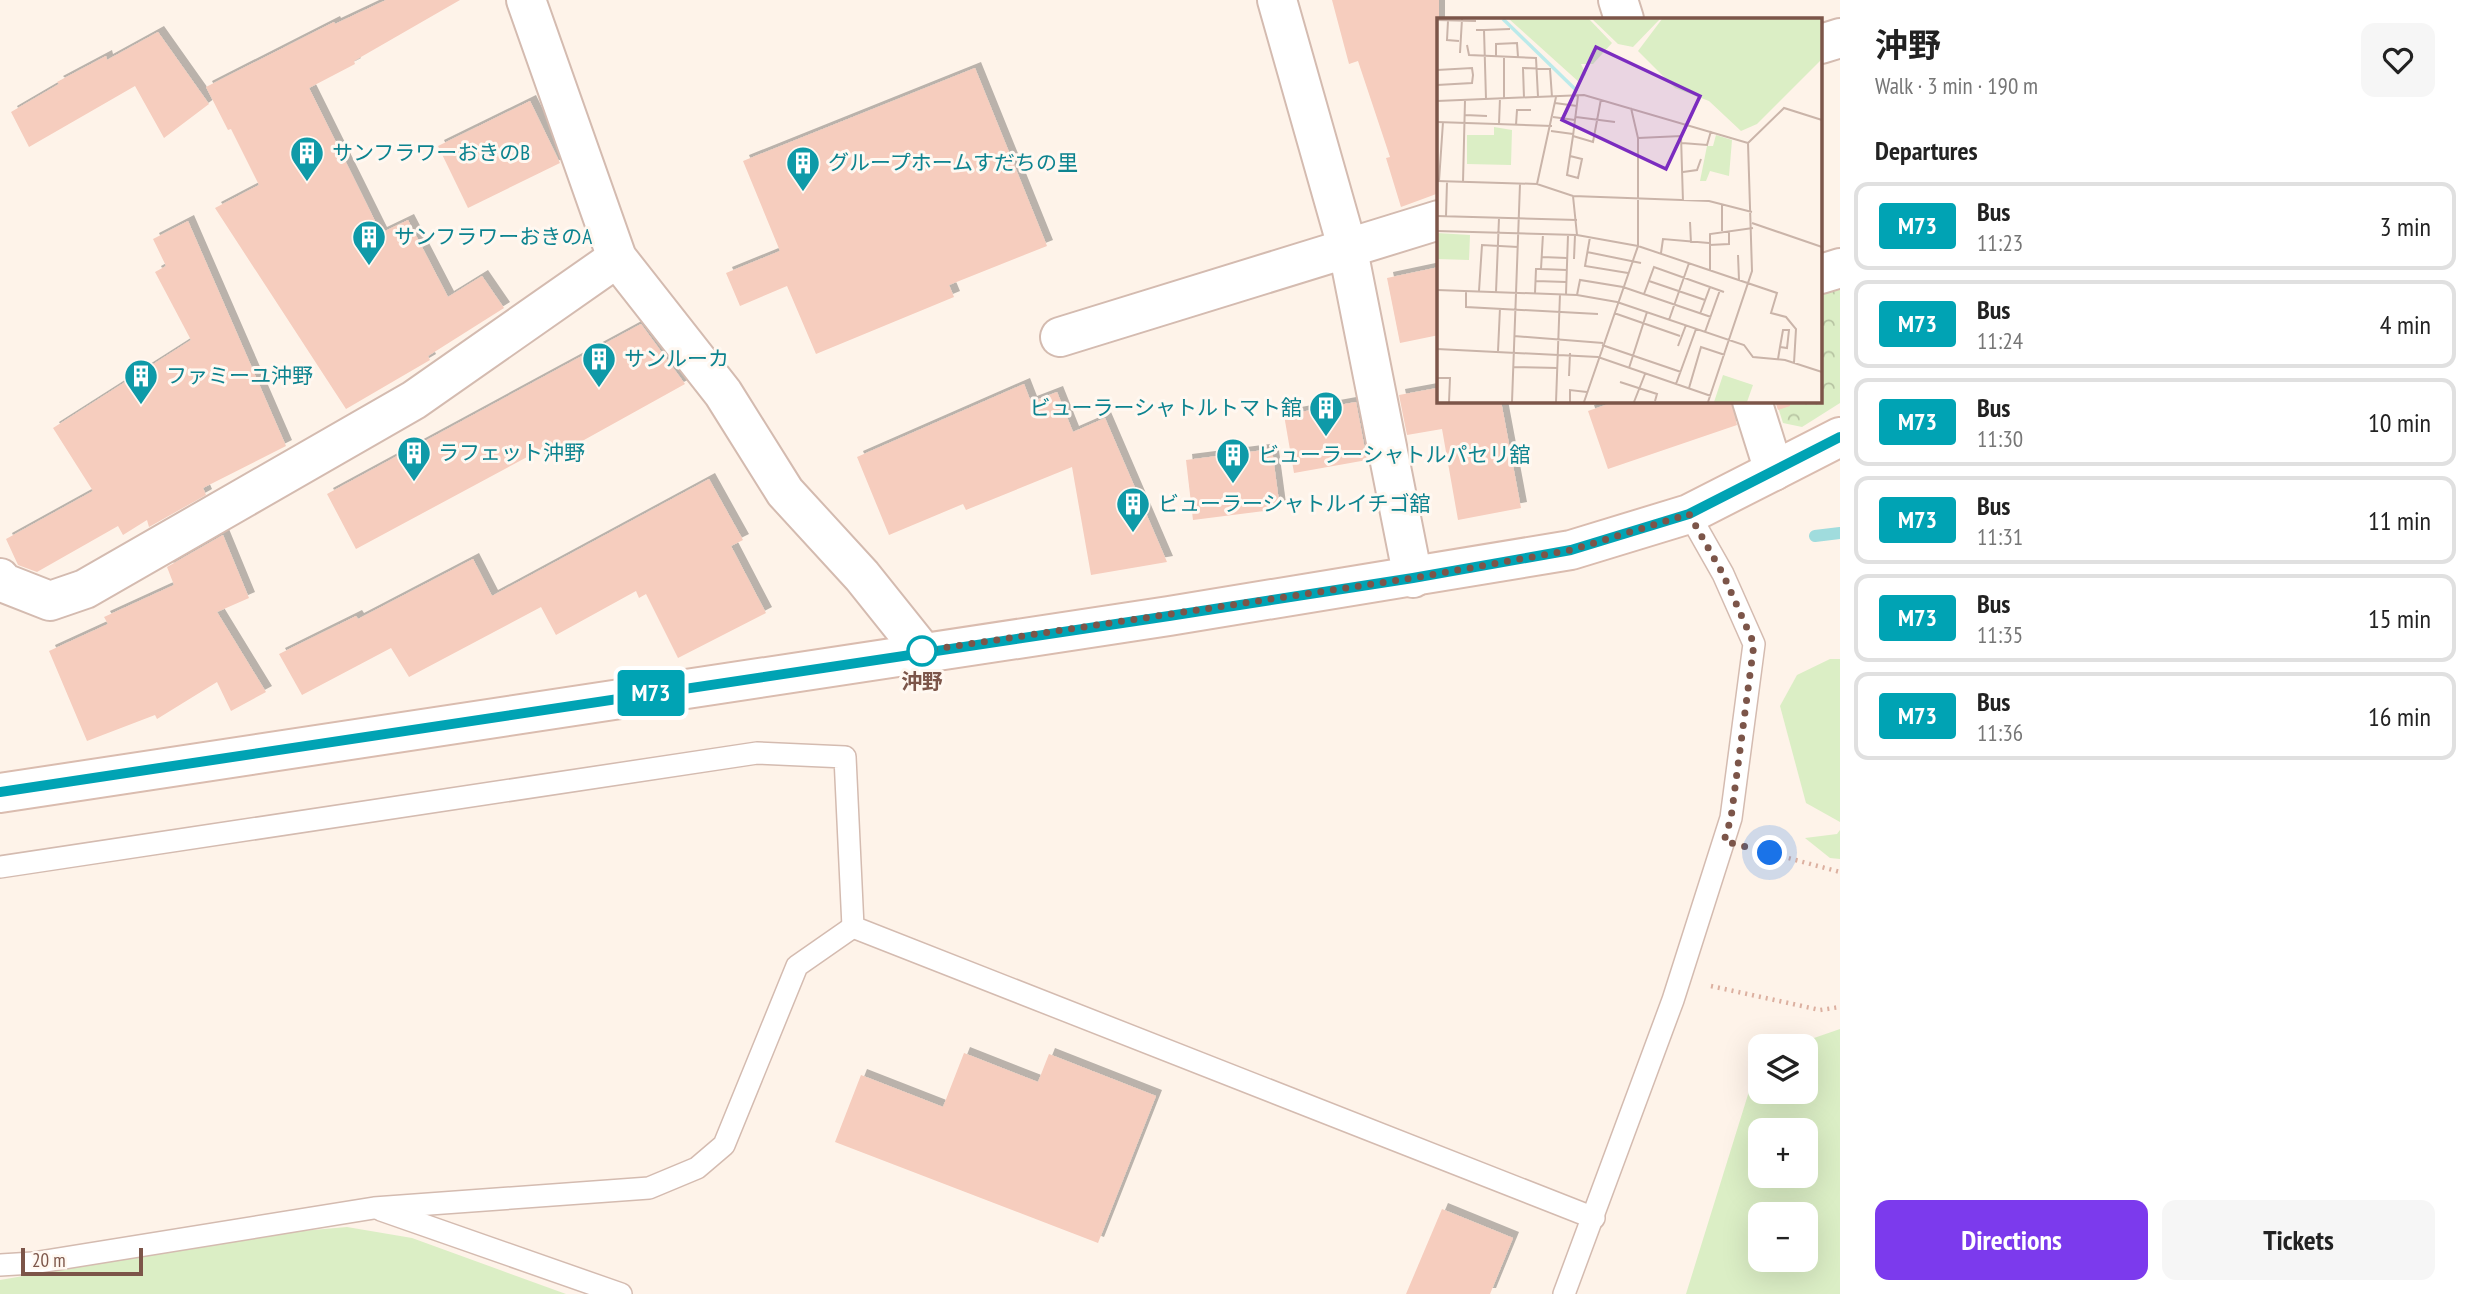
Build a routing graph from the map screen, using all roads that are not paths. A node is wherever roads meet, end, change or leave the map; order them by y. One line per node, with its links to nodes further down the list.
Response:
1 (527, 0): 9 (street)
2 (1277, 0): 8 (street)
3 (1618, 0): 4 (street)
4 (1624, 18)
5 (1840, 37): 6 (street)
6 (1822, 44)
7 (1437, 221): 8 (street)
8 (1348, 250): 12 (street); 18 (street)
9 (617, 258): 17 (street); 19 (street)
10 (1840, 268): 11 (street)
11 (1822, 274)
12 (1060, 337)
13 (1752, 402): 15 (street)
14 (1840, 437): 15 (street)
15 (1774, 471): 16 (street)
16 (1689, 514): 18 (street); 24 (lane)
17 (0, 578)
18 (1413, 578): 19 (street)
19 (922, 651): 20 (street)
20 (0, 793)
21 (0, 867): 22 (lane)
22 (853, 927): 23 (lane); 24 (lane)
23 (374, 1208): 25 (lane); 26 (lane)
24 (1594, 1218): 27 (lane)
25 (0, 1265)
26 (621, 1294)
27 (1564, 1294)

